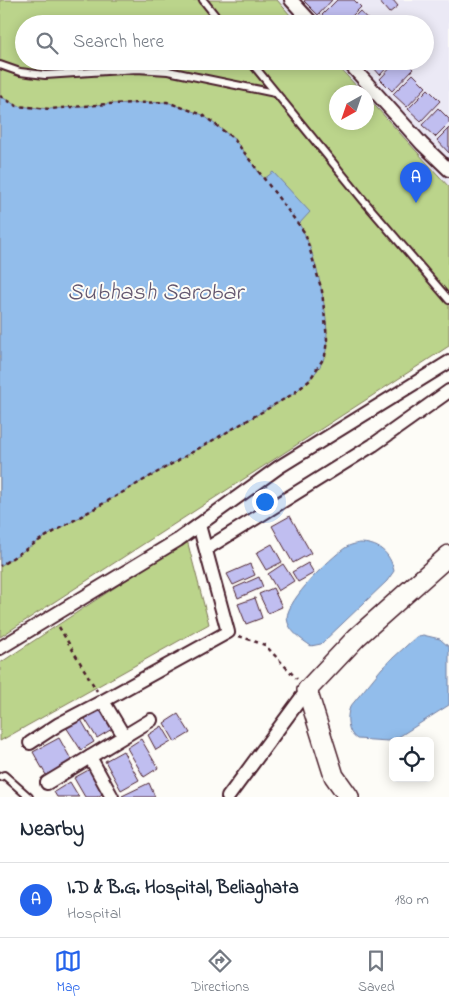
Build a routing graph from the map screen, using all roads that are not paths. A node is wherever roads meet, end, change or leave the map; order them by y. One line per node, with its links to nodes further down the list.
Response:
1 (203, 0): 3 (lane)
2 (291, 0): 4 (street)
3 (215, 15)
4 (305, 15)
5 (0, 64): 7 (lane)
6 (15, 70): 8 (lane)
7 (15, 70)
8 (121, 70)
9 (152, 70): 12 (lane)
10 (257, 70): 12 (lane)
11 (355, 70): 13 (street)
12 (275, 93): 14 (lane)
13 (449, 170)
14 (449, 300)
15 (449, 362): 17 (street)
16 (449, 391): 18 (street)
17 (199, 525): 18 (street); 20 (street)
18 (206, 548): 22 (street)
19 (449, 555): 21 (street)
20 (0, 648)
21 (307, 690): 31 (street); 32 (street)
22 (103, 701): 24 (street); 25 (street)
23 (151, 720): 24 (street)
24 (124, 736): 26 (street)
25 (30, 743)
26 (90, 757): 28 (street); 30 (street)
27 (0, 777): 29 (lane)
28 (48, 783)
29 (29, 797)
30 (112, 797)
31 (228, 797)
32 (349, 797)

